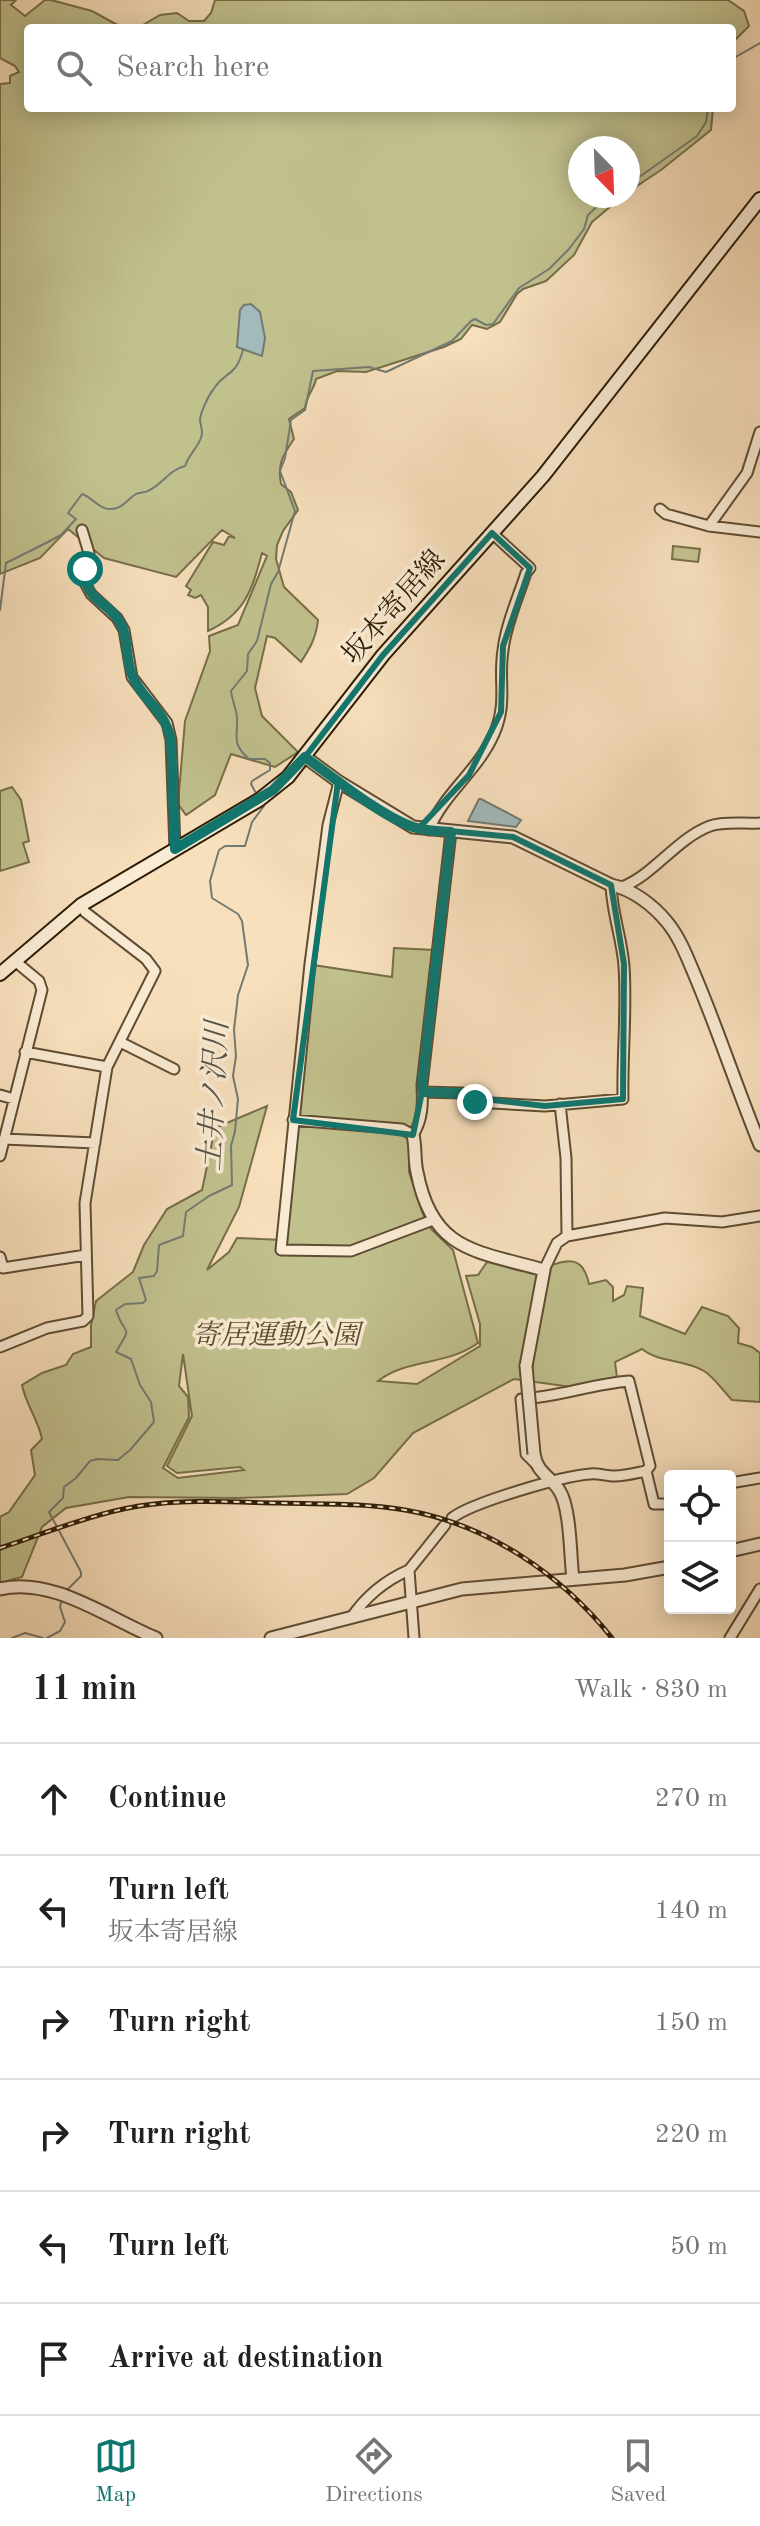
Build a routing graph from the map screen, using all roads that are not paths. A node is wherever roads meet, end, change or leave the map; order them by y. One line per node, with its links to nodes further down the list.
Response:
1 (759, 204): 7 (main road, 坂本寄居線)
2 (760, 432): 4 (street)
3 (660, 509): 4 (street)
4 (709, 526): 6 (street)
5 (82, 530): 13 (street)
6 (760, 532)
7 (492, 533): 8 (main road, 坂本寄居線); 11 (street)
8 (305, 757): 9 (street); 13 (main road, 坂本寄居線)
9 (339, 782): 11 (street); 26 (street)
10 (760, 823): 14 (street)
11 (429, 830): 12 (street)
12 (451, 832): 14 (street); 22 (street)
13 (175, 849): 15 (main road, 坂本寄居線)
14 (617, 886): 25 (street); 30 (street)
15 (81, 905): 16 (main road, 坂本寄居線); 18 (street)
16 (16, 962): 17 (main road, 坂本寄居線); 19 (street)
17 (0, 974)
18 (120, 1042): 20 (street); 21 (street)
19 (25, 1052): 20 (street); 24 (street)
20 (107, 1067): 29 (street)
21 (174, 1069)
22 (422, 1092): 25 (street); 27 (street)
23 (0, 1095): 24 (street)
24 (14, 1099): 28 (street)
25 (560, 1104): 34 (street)
26 (293, 1120): 27 (street); 33 (street)
27 (413, 1135): 33 (street)
28 (4, 1139): 29 (street); 31 (street)
29 (95, 1143): 35 (street)
30 (760, 1145)
31 (0, 1156)
32 (760, 1216): 34 (street)
33 (433, 1220): 37 (street)
34 (567, 1236): 37 (street)
35 (86, 1255): 36 (street); 38 (street)
36 (0, 1257)
37 (544, 1270): 39 (street, bridge)
38 (0, 1347)
39 (534, 1458): 40 (street); 43 (street)
40 (646, 1471): 43 (street); 44 (street)
41 (760, 1478): 42 (street)
42 (736, 1482)
43 (552, 1483): 48 (street); 49 (street)
44 (664, 1504)
45 (760, 1544): 46 (street)
46 (736, 1550)
47 (664, 1568): 49 (street)
48 (409, 1570): 52 (street); 53 (street)
49 (573, 1579): 52 (street)
50 (0, 1589): 55 (street)
51 (760, 1589): 59 (street)
52 (411, 1600): 53 (street); 58 (street)
53 (351, 1618): 54 (street)
54 (322, 1627): 56 (street); 57 (street)
55 (156, 1638)
56 (271, 1638)
57 (315, 1638)
58 (414, 1638)
59 (730, 1638)

